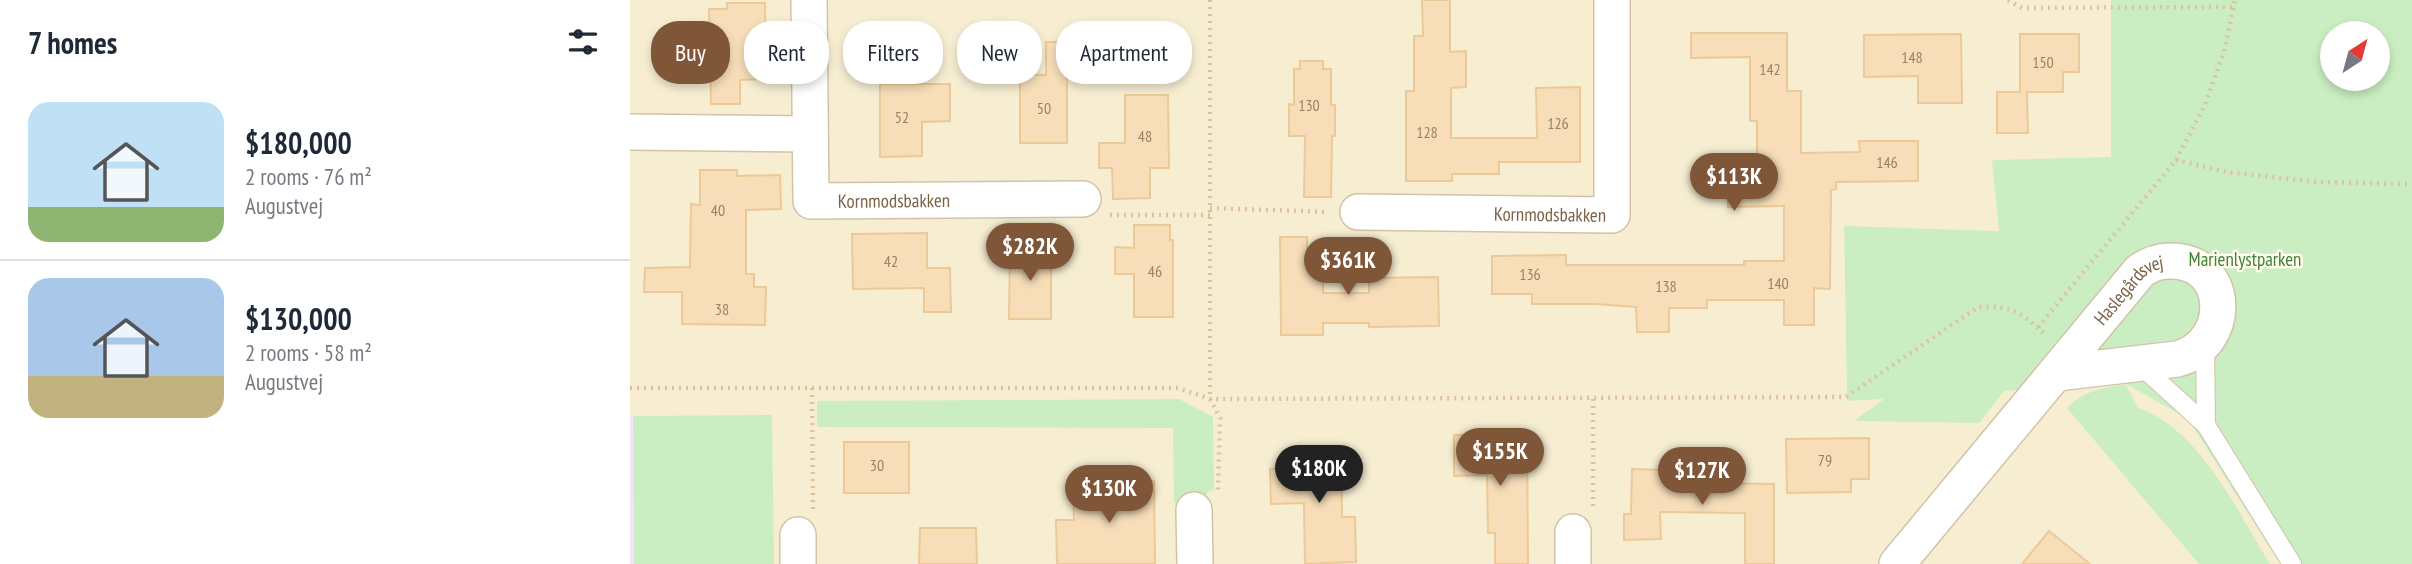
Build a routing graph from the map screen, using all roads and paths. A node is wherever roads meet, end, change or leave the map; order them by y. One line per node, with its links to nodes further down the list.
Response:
1 (809, 0): 7 (street, Kornmodsbakken)
2 (1210, 0): 11 (path)
3 (1612, 0): 12 (street, Kornmodsbakken)
4 (2008, 0): 5 (path)
5 (2235, 3): 8 (path)
6 (630, 132): 7 (street)
7 (810, 134): 10 (street, Kornmodsbakken)
8 (2176, 160): 9 (path); 14 (path)
9 (2412, 184)
10 (1083, 199): 13 (path)
11 (1210, 208): 12 (path); 13 (path)
12 (1358, 212)
13 (1210, 215): 20 (path)
14 (2038, 327): 17 (path); 21 (path)
15 (2206, 343): 16 (street); 17 (street, Haslegårdsvej); 22 (lane)
16 (2138, 363): 17 (street); 22 (lane)
17 (2064, 364): 26 (street, Haslegårdsvej)
18 (630, 388): 19 (path)
19 (812, 388): 20 (path); 25 (path)
20 (1210, 399): 21 (path); 23 (path)
21 (1592, 399): 24 (path)
22 (2206, 425): 28 (lane)
23 (1194, 510): 27 (street)
24 (1573, 548)
25 (798, 549)
26 (1914, 557)
27 (1195, 564)
28 (2292, 564)

